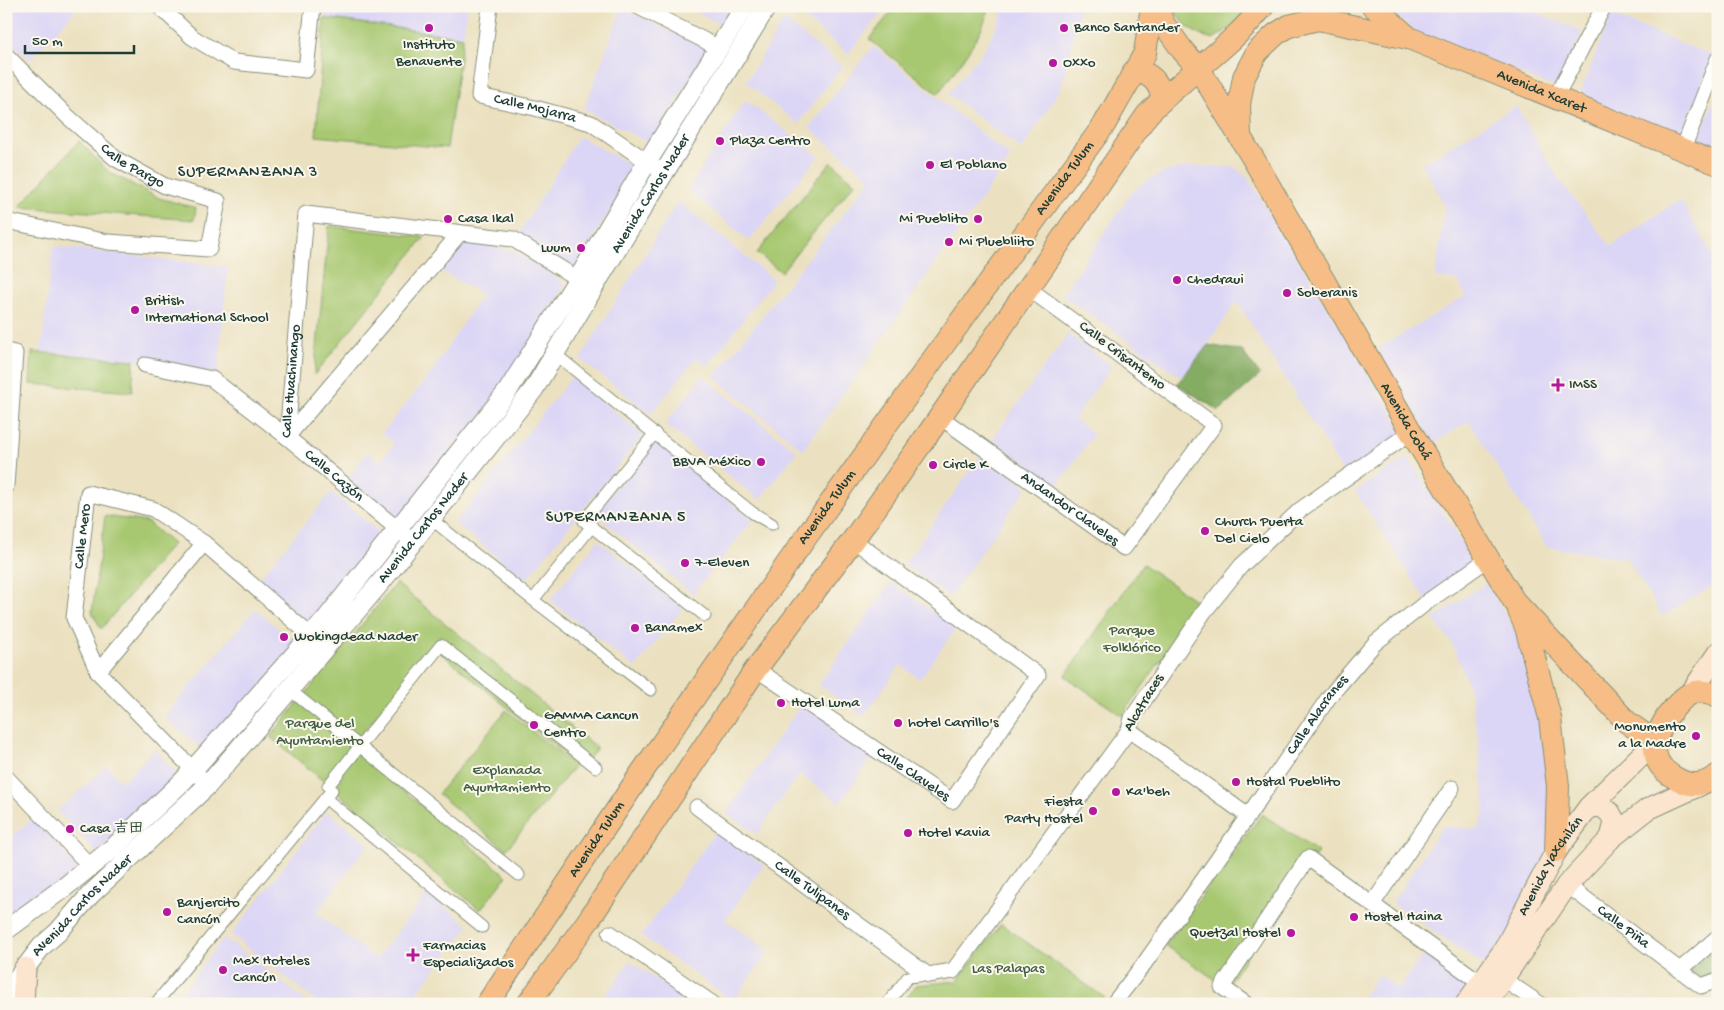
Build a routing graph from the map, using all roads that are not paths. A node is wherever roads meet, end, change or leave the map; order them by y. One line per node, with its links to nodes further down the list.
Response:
1 (159, 6): 2 (street)
2 (314, 6)
3 (490, 6): 22 (street, Calle Mojarra)
4 (636, 6): 13 (street)
5 (745, 6): 13 (street, Avenida Carlos Nader)
6 (767, 6): 24 (street, Avenida Carlos Nader)
7 (1152, 6): 17 (main road, Avenida Tulum)
8 (1157, 6): 16 (main road, Avenida Cobá)
9 (1263, 6): 16 (main road, Avenida Tulum)
10 (1373, 6): 12 (main road, Avenida Xcaret)
11 (1604, 6): 19 (street)
12 (1409, 38): 19 (main road, Avenida Xcaret); 20 (main road)
13 (719, 48): 22 (street, Avenida Carlos Nader)
14 (6, 55): 25 (street, Calle Pargo)
15 (1718, 59): 21 (street)
16 (1199, 68): 18 (main road, Avenida Tulum); 20 (main road, Avenida Cobá)
17 (1135, 71): 18 (main road); 90 (main road, Avenida Tulum)
18 (1163, 98): 28 (main road, Avenida Tulum)
19 (1556, 98): 21 (main road, Avenida Xcaret)
20 (1240, 137): 34 (main road, Avenida Cobá)
21 (1683, 149): 23 (main road, Avenida Xcaret)
22 (646, 162): 24 (street, Calle Mojarra); 27 (street, Avenida Carlos Nader)
23 (1718, 164)
24 (664, 173): 30 (street, Avenida Carlos Nader)
25 (6, 221)
26 (460, 232): 27 (street, Calle Huachinango); 36 (street, Calle Huachinango); 36 (street, Calle Huachinango)
27 (578, 279): 41 (street, Avenida Carlos Nader)
28 (1028, 288): 32 (main road, Avenida Tulum); 33 (street, Calle Crisantemo)
29 (6, 351): 37 (street)
30 (555, 354): 35 (street); 38 (street, Avenida Carlos Nader)
31 (145, 365): 36 (street, Calle Cazón)
32 (940, 417): 33 (street, Andandor Claveles); 42 (main road, Avenida Tulum)
33 (1214, 425)
34 (1411, 432): 45 (main road, Avenida Cobá); 59 (street, Alcatraces)
35 (655, 433): 39 (street); 40 (street)
36 (287, 437): 41 (street, Calle Cazón)
37 (6, 486)
38 (431, 519): 43 (street, Avenida Carlos Nader); 48 (street)
39 (772, 524)
40 (592, 526): 48 (street); 50 (street)
41 (398, 529): 43 (street, Calle Cazón); 46 (street, Avenida Carlos Nader)
42 (853, 540): 53 (main road, Avenida Tulum); 53 (street, Calle Claveles)
43 (413, 542): 47 (street, Avenida Carlos Nader)
44 (204, 543): 51 (street, Calle Mero); 54 (street); 54 (street, Calle Mero)
45 (1488, 559): 49 (main road, Avenida Cobá); 71 (street, Calle Alacranes)
46 (354, 585): 47 (street); 51 (street, Avenida Carlos Nader)
47 (368, 597): 55 (street, Avenida Carlos Nader)
48 (533, 600): 56 (street)
49 (1514, 601): 60 (main road, Avenida Cobá); 73 (main road)
50 (705, 616)
51 (311, 636): 63 (street, Avenida Carlos Nader)
52 (1718, 654): 57 (main road)
53 (756, 669): 91 (main road, Avenida Tulum)
54 (98, 672): 63 (street, Calle Mero)
55 (290, 690): 61 (street); 66 (street, Avenida Carlos Nader)
56 (651, 690)
57 (1691, 693): 58 (main road); 60 (main road)
58 (1718, 696)
59 (1129, 730): 71 (street); 84 (street, Alcatraces)
60 (1655, 742): 65 (main road); 70 (main road, Avenida Yaxchilán)
61 (359, 747): 62 (street); 68 (street); 75 (street)
62 (596, 767)
63 (192, 770): 66 (street, Calle Mero); 74 (street, Avenida Carlos Nader)
64 (6, 777): 74 (street)
65 (1713, 778): 72 (main road, Avenida Yaxchilán)
66 (208, 785): 82 (street, Avenida Carlos Nader)
67 (1452, 788): 77 (street)
68 (325, 798): 78 (street); 89 (street)
69 (697, 807): 84 (street, Calle Tulipanes)
70 (1589, 807): 72 (main road); 73 (main road, Avenida Yaxchilán)
71 (1248, 816): 94 (street, Calle Alacranes)
72 (1611, 838): 76 (main road, Avenida Yaxchilán)
73 (1556, 850): 87 (main road, Avenida Yaxchilán)
74 (90, 866): 79 (street, Avenida Carlos Nader)
75 (519, 874)
76 (1567, 885): 83 (street, Calle Piña); 85 (main road, Avenida Yaxchilán)
77 (1373, 903): 87 (street); 95 (street)
78 (482, 927)
79 (6, 930)
80 (610, 933): 92 (street)
81 (1718, 937): 83 (street)
82 (25, 968): 88 (main road)
83 (1680, 970): 86 (street, Calle Piña)
84 (928, 975): 93 (street)
85 (1503, 979): 97 (main road, Avenida Yaxchilán); 98 (street)
86 (1718, 980)
87 (1481, 983): 96 (main road, Avenida Yaxchilán)
88 (11, 994)
89 (157, 1004)
90 (487, 1004)
91 (528, 1004)
92 (713, 1004)
93 (887, 1004)
94 (1113, 1004)
95 (1246, 1004)
96 (1466, 1004)
97 (1486, 1004)
98 (1540, 1004)

